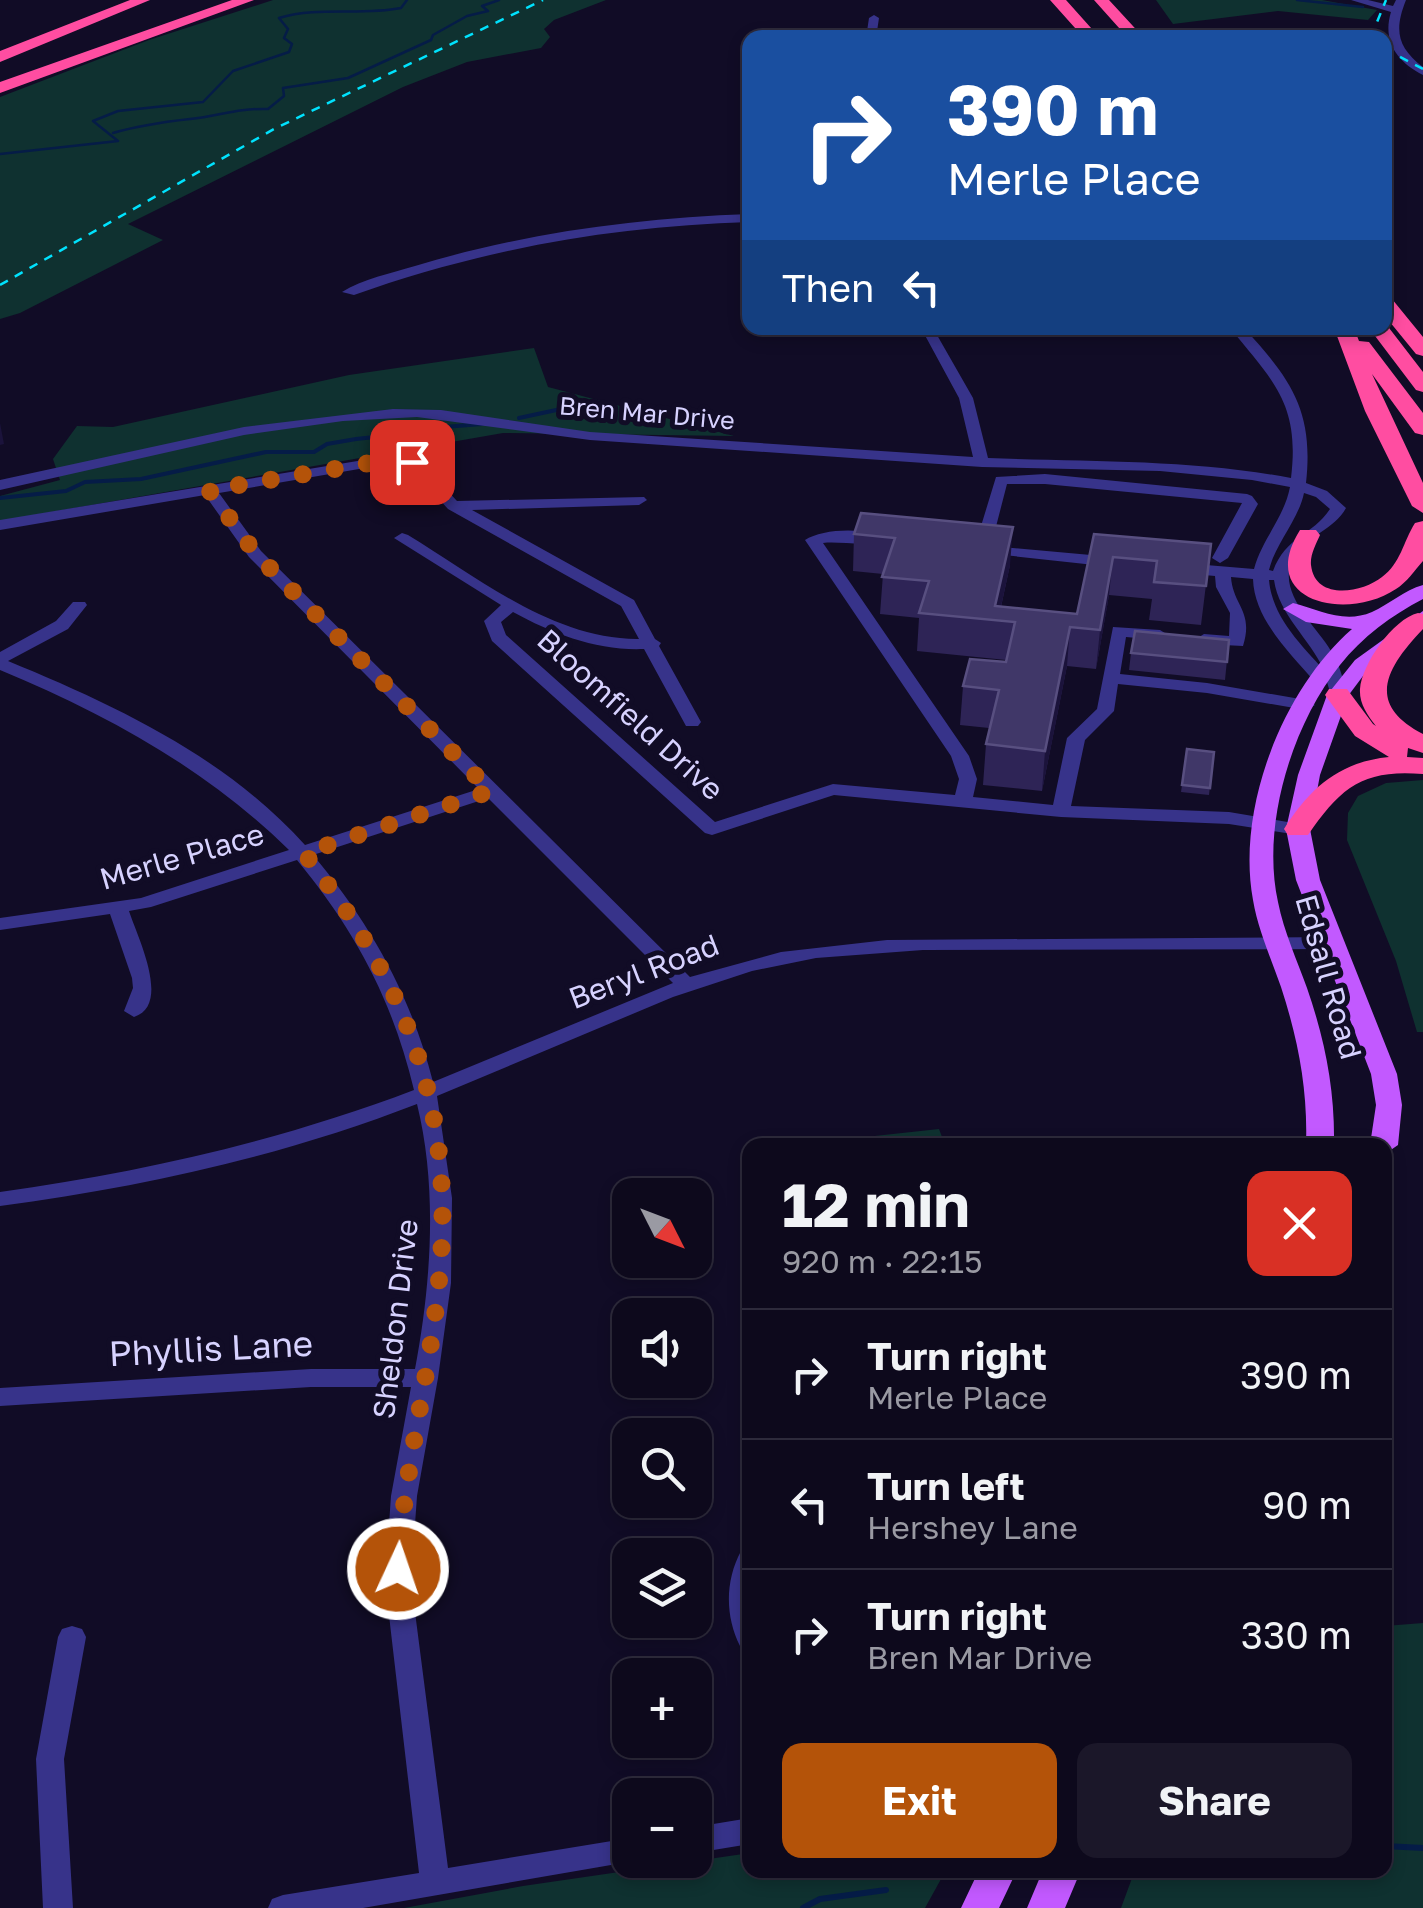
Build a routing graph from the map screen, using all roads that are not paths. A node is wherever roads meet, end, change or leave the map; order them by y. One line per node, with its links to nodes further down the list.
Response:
1 (124, 0): 19 (highway)
2 (215, 0): 23 (highway)
3 (246, 0): 24 (highway)
4 (1058, 0): 13 (highway)
5 (1084, 0): 14 (highway)
6 (1102, 0): 15 (highway)
7 (1356, 0): 9 (street)
8 (154, 4): 20 (highway); 21 (highway)
9 (1398, 5): 17 (street)
10 (1136, 11): 16 (highway)
11 (874, 18): 12 (street)
12 (872, 30)
13 (1086, 30)
14 (1111, 30)
15 (1130, 30)
16 (1152, 30)
17 (1392, 30)
18 (1392, 43): 22 (street)
19 (0, 48)
20 (0, 57)
21 (0, 66)
22 (1423, 72)
23 (0, 74)
24 (0, 88)
25 (742, 218): 26 (street)
26 (349, 292)
27 (1392, 303): 29 (highway)
28 (1392, 310): 35 (highway)
29 (1423, 330)
30 (931, 335): 38 (street)
31 (1244, 335): 39 (street)
32 (1349, 335): 44 (highway)
33 (1351, 335): 37 (highway)
34 (1383, 335): 36 (highway)
35 (1423, 350)
36 (1423, 386)
37 (1423, 428)
38 (982, 463): 39 (street, Bren Mar Drive); 40 (street, Bren Mar Drive)
39 (1297, 484): 46 (street, Bren Mar Drive); 53 (street)
40 (0, 485)
41 (209, 490): 43 (street); 45 (street); 68 (street)
42 (638, 500): 43 (street)
43 (453, 506): 60 (street)
44 (1423, 515): 46 (highway)
45 (0, 525)
46 (1308, 535): 53 (street, Bren Mar Drive)
47 (402, 538): 55 (street, Bloomfield Drive)
48 (893, 540): 69 (street)
49 (1128, 563): 51 (street)
50 (1423, 563): 58 (highway)
51 (1222, 565): 52 (street); 53 (street); 63 (street)
52 (1166, 567)
53 (1270, 576): 57 (street); 62 (street)
54 (1423, 591): 58 (main road, Edsall Road)
55 (512, 604): 60 (street, Bloomfield Drive); 69 (street, Bloomfield Drive)
56 (79, 605): 61 (street)
57 (1294, 609): 58 (main road); 62 (street)
58 (1384, 612): 62 (main road, Edsall Road)
59 (1420, 618): 62 (main road, Edsall Road); 66 (highway)
60 (653, 644): 65 (street)
61 (0, 662): 73 (street, Sheldon Drive)
62 (1330, 679): 64 (main road, Edsall Road); 67 (highway); 72 (main road, Edsall Road)
63 (1110, 683): 64 (street); 70 (street)
64 (1304, 710): 71 (main road, Edsall Road)
65 (692, 722)
66 (1423, 745)
67 (1423, 764): 72 (highway)
68 (491, 791): 73 (street, Merle Place); 78 (street)
69 (963, 800): 70 (street, Bloomfield Drive)
70 (1061, 811): 71 (street, Bloomfield Drive)
71 (1266, 824): 72 (street, Bloomfield Drive); 76 (main road, Edsall Road)
72 (1298, 829): 77 (main road, Edsall Road)
73 (304, 853): 74 (street, Merle Place); 80 (street, Sheldon Drive)
74 (118, 909): 75 (street, Merle Place); 79 (street)
75 (0, 924)
76 (1277, 943): 77 (street, Beryl Road); 78 (street, Beryl Road); 81 (main road, Edsall Road)
77 (1333, 943): 82 (main road, Edsall Road)
78 (686, 984): 80 (street, Beryl Road)
79 (134, 1011)
80 (429, 1092): 83 (street, Beryl Road); 84 (street, Sheldon Drive)
81 (1320, 1138)
82 (1385, 1138)
83 (0, 1200)
84 (426, 1378): 85 (street, Phyllis Lane); 93 (street, Sheldon Drive)
85 (0, 1397)
86 (72, 1637): 94 (street)
87 (742, 1832): 88 (street)
88 (712, 1837)
89 (612, 1854): 93 (street)
90 (984, 1878): 96 (main road)
91 (994, 1878): 96 (main road)
92 (1059, 1878): 97 (main road)
93 (435, 1883): 95 (street)
94 (58, 1908)
95 (283, 1908)
96 (980, 1908)
97 (1046, 1908)

